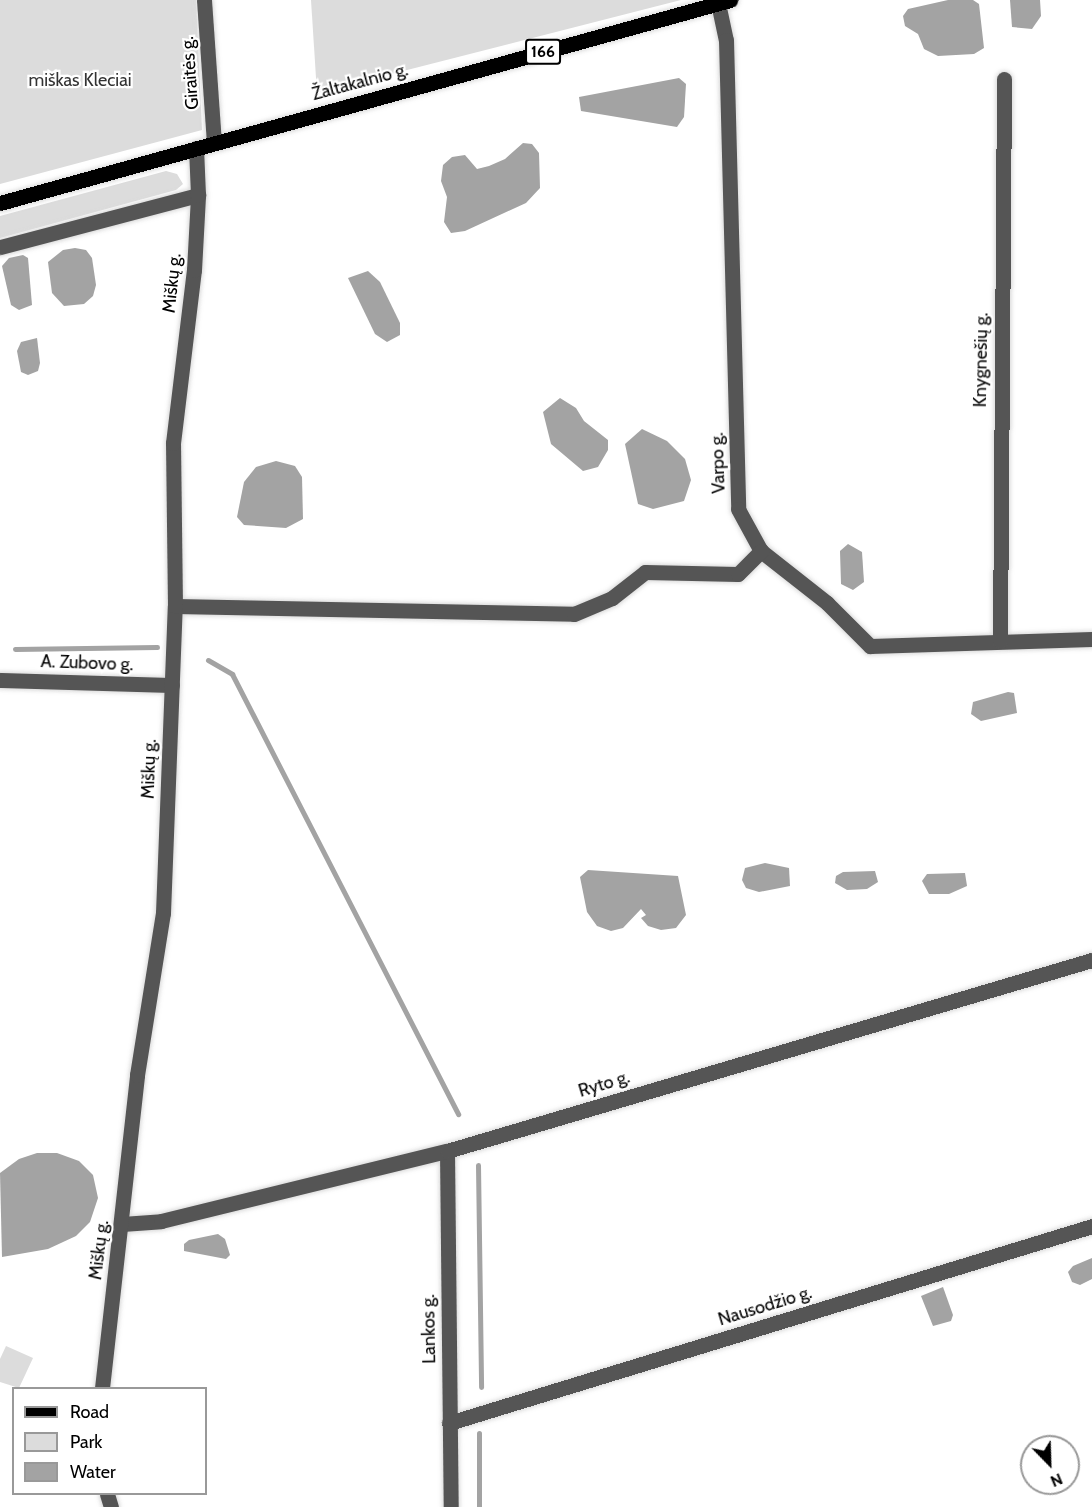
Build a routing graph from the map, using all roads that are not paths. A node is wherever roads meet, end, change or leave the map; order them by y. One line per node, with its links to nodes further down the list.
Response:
1 (204, 0): 4 (street, Giraitės g.)
2 (724, 2): 4 (main road, Žaltakalnio g. / 166); 9 (street, Varpo g.)
3 (1004, 80): 12 (street, Knygnešių g.)
4 (214, 143): 5 (main road, Žaltakalnio g. / 166)
5 (196, 148): 6 (street, Miškų g.); 7 (main road, Žaltakalnio g. / 166)
6 (198, 195): 8 (street); 10 (street, Miškų g.)
7 (0, 203)
8 (0, 248)
9 (761, 552): 10 (street); 12 (street, Varpo g.)
10 (175, 606): 14 (street, Miškų g.)
11 (1092, 639): 12 (street, Varpo g.)
12 (1000, 640)
13 (1, 677): 14 (street, A. Zubovo g.)
14 (172, 685): 17 (street, Miškų g.)
15 (1092, 960): 16 (street, Ryto g.)
16 (447, 1151): 17 (street, Ryto g.); 20 (street, Lankos g.)
17 (122, 1224): 19 (street, Miškų g.)
18 (1092, 1226): 20 (street, Nausodžio g.)
19 (102, 1387)
20 (449, 1423): 21 (street, Lankos g.)
21 (451, 1507)

